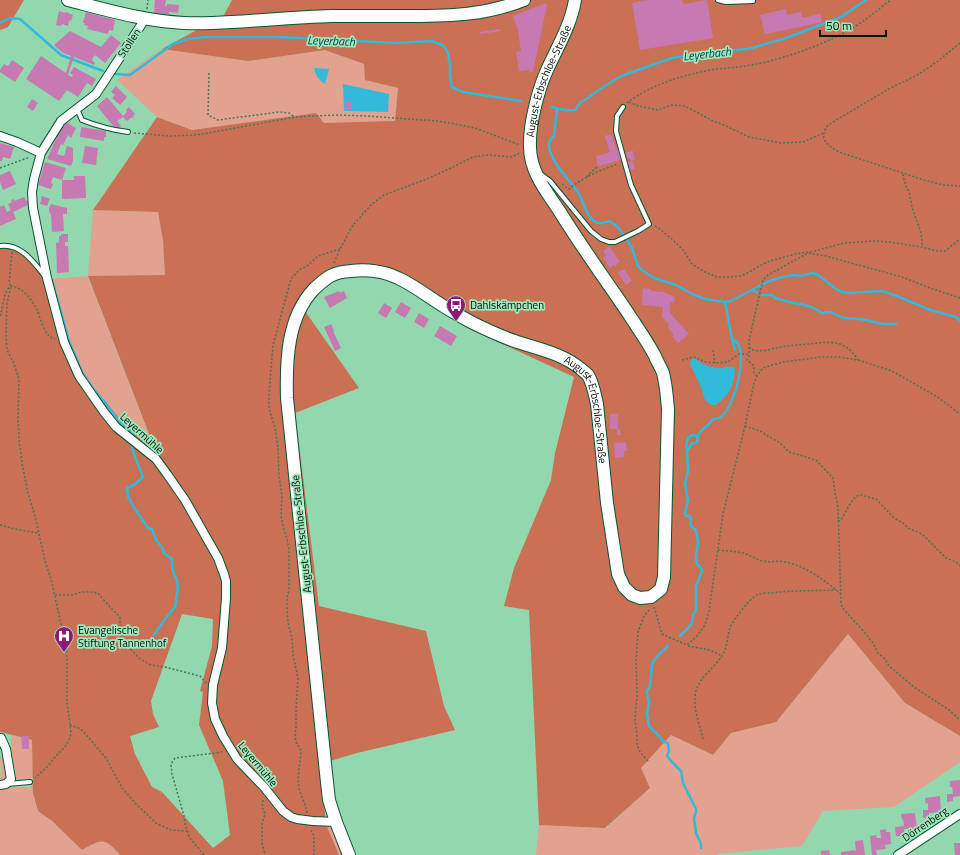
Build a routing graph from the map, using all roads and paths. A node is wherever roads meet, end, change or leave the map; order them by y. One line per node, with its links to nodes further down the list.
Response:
1 (68, 0): 7 (main road, Stollen)
2 (524, 0): 7 (main road, Stollen)
3 (575, 0): 19 (main road, August-Erbschloe-Straße)
4 (718, 0): 6 (lane)
5 (891, 0): 11 (path)
6 (753, 1)
7 (145, 19): 9 (street, Stollen)
8 (960, 43): 16 (path)
9 (113, 67): 13 (street, Leyermühle)
10 (209, 73): 14 (path)
11 (629, 102): 12 (path); 16 (path)
12 (623, 107): 21 (lane)
13 (77, 108): 15 (lane); 20 (street, Leyermühle)
14 (295, 117): 15 (path); 18 (path)
15 (128, 132)
16 (824, 133): 25 (path)
17 (0, 136): 20 (street)
18 (517, 144)
19 (530, 148): 24 (main road, August-Erbschloe-Straße); 35 (path)
20 (41, 153): 23 (path); 36 (street, Leyermühle)
21 (624, 161): 26 (path); 29 (lane)
22 (597, 167): 26 (path)
23 (0, 168)
24 (535, 170): 29 (lane); 35 (main road, August-Erbschloe-Straße)
25 (902, 174): 27 (path); 32 (path)
26 (587, 177): 28 (path)
27 (960, 186)
28 (569, 189)
29 (649, 224): 34 (path)
30 (960, 239): 32 (path)
31 (0, 246): 36 (lane)
32 (922, 247): 34 (path)
33 (12, 248): 37 (path)
34 (808, 253): 38 (path); 41 (path)
35 (336, 274): 72 (main road, August-Erbschloe-Straße)
36 (47, 278): 40 (street, Leyermühle)
37 (11, 286): 39 (path); 40 (path); 52 (path)
38 (960, 298)
39 (0, 316)
40 (63, 338): 60 (street, Leyermühle)
41 (749, 346): 43 (path); 45 (path)
42 (713, 350): 46 (path)
43 (749, 354): 46 (path); 47 (path)
44 (682, 360): 46 (path)
45 (858, 360): 47 (path); 48 (path)
46 (715, 363)
47 (757, 376): 49 (path)
48 (960, 414)
49 (745, 426): 50 (path); 53 (path)
50 (838, 521): 54 (path); 56 (path)
51 (0, 525): 52 (path)
52 (38, 533): 57 (path)
53 (718, 550): 55 (path); 58 (path)
54 (960, 566)
55 (836, 590): 56 (path); 59 (path)
56 (841, 594): 61 (path)
57 (55, 595): 60 (path); 62 (path)
58 (687, 645): 59 (path); 66 (path)
59 (722, 656): 64 (path)
60 (213, 688): 69 (street, Leyermühle)
61 (960, 720)
62 (70, 725): 67 (path); 73 (path)
63 (1, 738): 68 (street)
64 (703, 739)
65 (222, 752): 73 (path)
66 (648, 761)
67 (30, 782): 68 (lane)
68 (3, 784)
69 (266, 790): 71 (street, Leyermühle); 76 (path)
70 (960, 814): 74 (street, Dörrenberg)
71 (310, 820): 72 (street, Leyermühle); 77 (path)
72 (336, 822): 78 (main road, August-Erbschloe-Straße)
73 (187, 831): 75 (path)
74 (901, 854)
75 (204, 855)
76 (265, 855)
77 (314, 855)
78 (349, 855)

